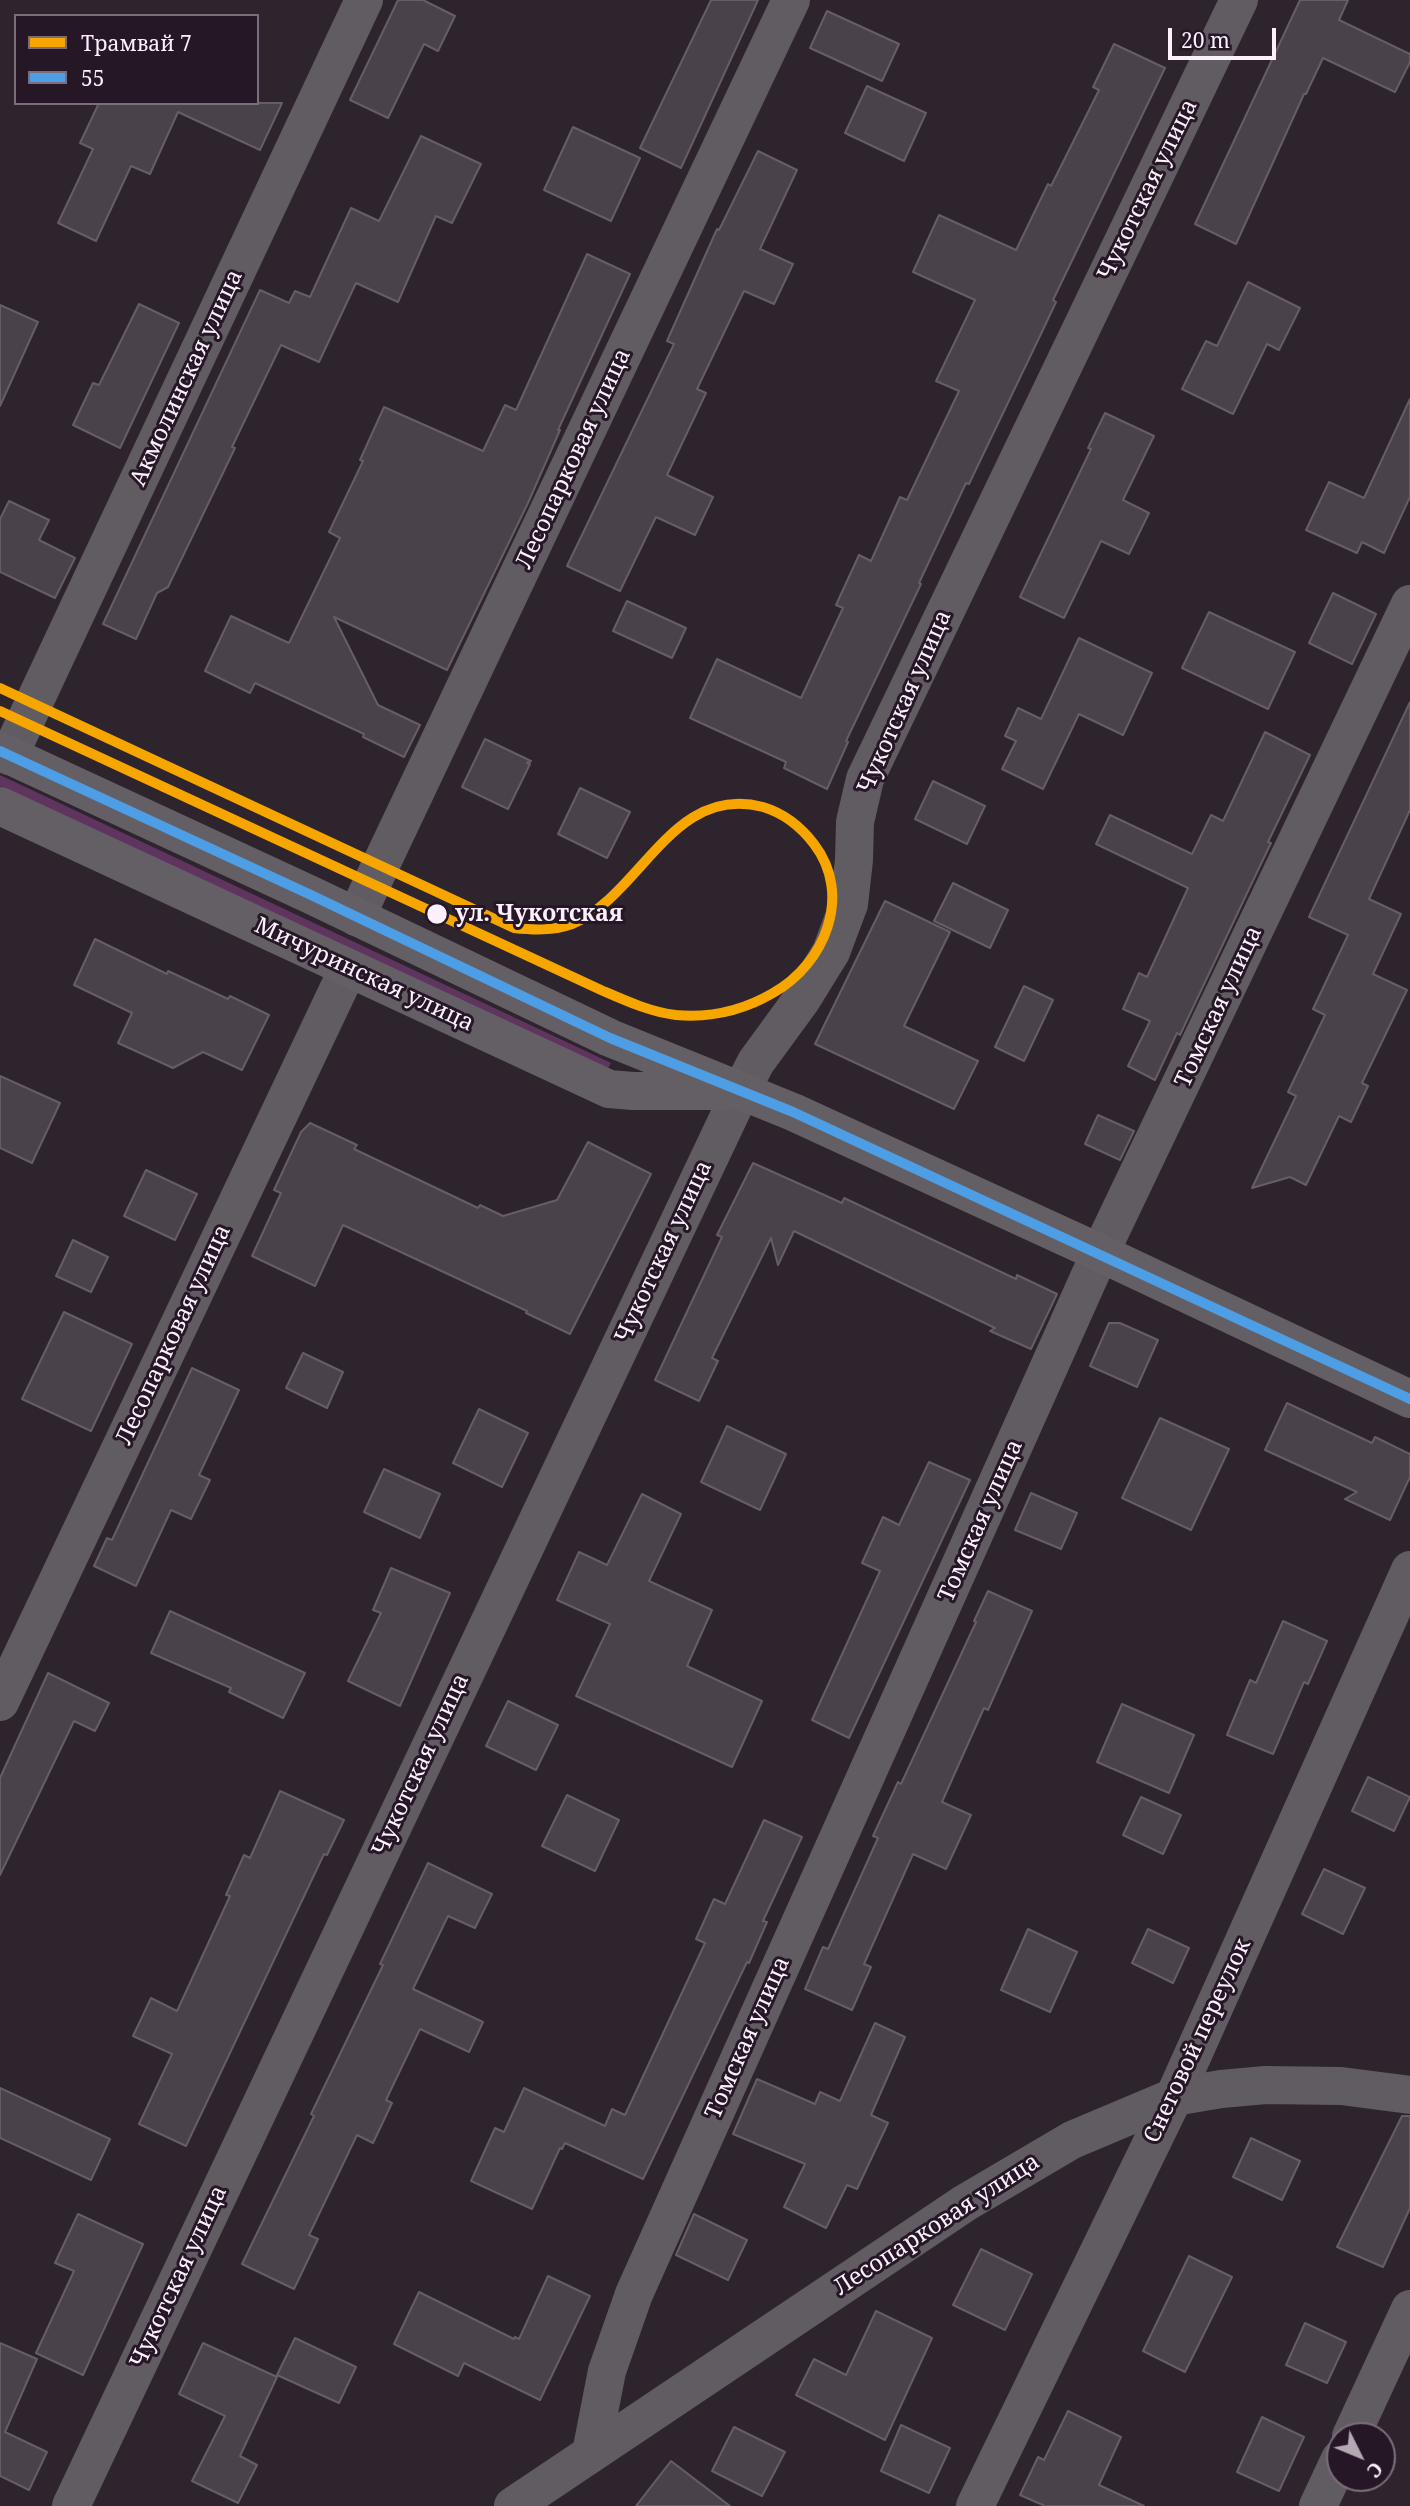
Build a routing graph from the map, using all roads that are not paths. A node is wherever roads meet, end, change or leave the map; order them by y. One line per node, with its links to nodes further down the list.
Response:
1 (364, 0): 5 (street, Акмолинская улица)
2 (791, 0): 7 (street, Лесопарковая улица)
3 (1239, 0): 9 (street, Чукотская улица)
4 (1410, 604): 10 (street, Томская улица)
5 (5, 753): 7 (main road, Мичуринская улица)
6 (0, 806): 8 (main road, Мичуринская улица)
7 (356, 917): 9 (main road, Мичуринская улица)
8 (348, 969): 9 (main road, Мичуринская улица); 13 (street, Лесопарковая улица)
9 (741, 1091): 10 (main road, Мичуринская улица); 20 (street, Чукотская улица)
10 (1100, 1253): 11 (main road, Мичуринская улица); 18 (street, Томская улица)
11 (1410, 1399)
12 (1410, 1570): 15 (street, Снеговой переулок)
13 (0, 1702)
14 (1410, 2095): 15 (street, Лесопарковая улица)
15 (1174, 2096): 18 (street, Лесопарковая улица); 22 (street, Снеговой переулок)
16 (1410, 2309): 17 (street)
17 (1358, 2422)
18 (591, 2453): 21 (street, Лесопарковая улица)
19 (1326, 2489): 23 (street)
20 (71, 2506)
21 (513, 2506)
22 (975, 2506)
23 (1318, 2506)

